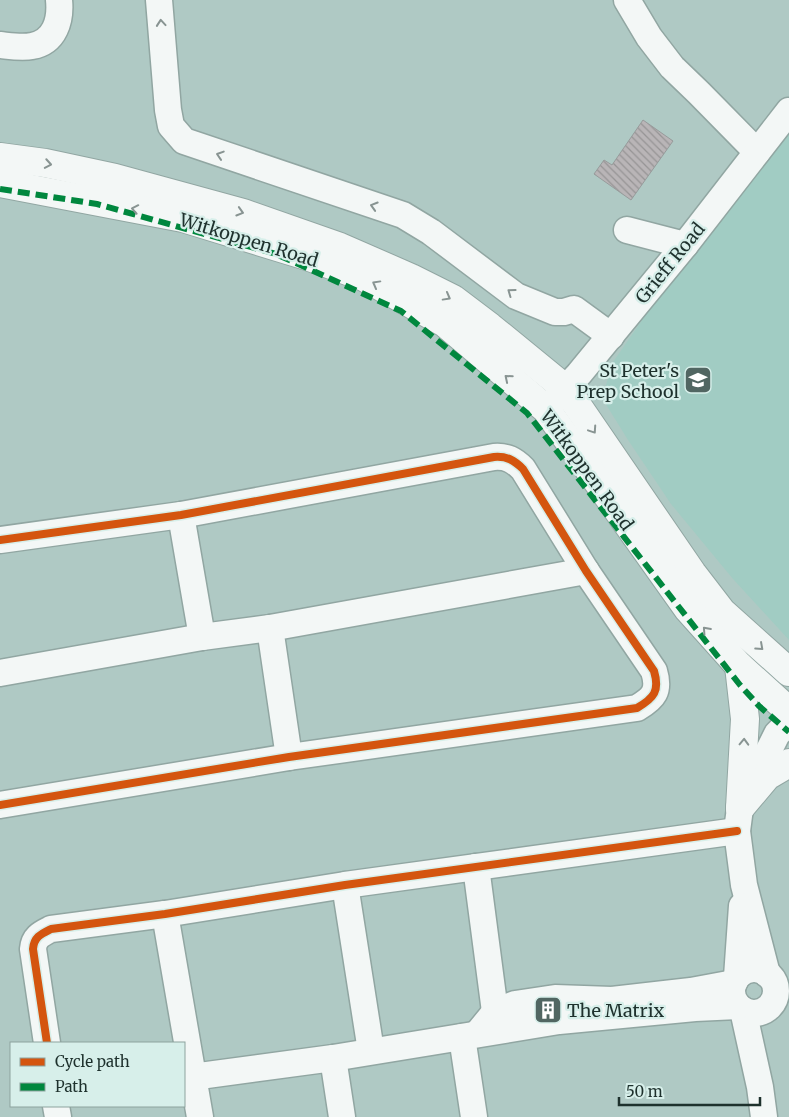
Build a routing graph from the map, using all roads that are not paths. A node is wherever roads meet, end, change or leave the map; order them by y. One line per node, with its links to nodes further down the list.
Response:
1 (59, 0): 4 (street)
2 (159, 0): 11 (street, one-way to 2)
3 (628, 0): 6 (street)
4 (0, 45)
5 (789, 112): 6 (street, Grieff Road)
6 (757, 152): 10 (street, Grieff Road)
7 (0, 157): 12 (main road, Witkoppen Road, one-way to 12)
8 (0, 183): 13 (main road, Witkoppen Road, one-way to 8)
9 (627, 230): 10 (street)
10 (685, 245): 11 (street, Grieff Road)
11 (611, 336): 12 (street, Grieff Road)
12 (566, 389): 13 (street, Grieff Road); 20 (main road, Witkoppen Road, one-way to 20)
13 (546, 409): 19 (main road, Witkoppen Road, one-way to 13)
14 (181, 515): 15 (street); 16 (street); 18 (street)
15 (0, 540)
16 (586, 571): 17 (street); 24 (street)
17 (270, 628): 18 (street); 24 (street)
18 (202, 637): 21 (street)
19 (739, 666): 22 (main road, Witkoppen Road); 27 (main road, one-way to 19)
20 (789, 672)
21 (0, 673)
22 (789, 711)
23 (789, 722): 27 (street)
24 (289, 757): 26 (street)
25 (789, 764): 27 (main road)
26 (0, 805)
27 (738, 820): 28 (street); 30 (street)
28 (476, 867): 29 (street); 34 (street)
29 (346, 885): 31 (street); 36 (street)
30 (744, 885): 32 (street); 33 (street)
31 (165, 914): 35 (street); 38 (street)
32 (767, 974): 33 (street); 33 (street)
33 (744, 997): 34 (street); 42 (street)
34 (483, 1028): 36 (street); 41 (street)
35 (47, 1042)
36 (371, 1051): 37 (street)
37 (333, 1058): 38 (street); 40 (street)
38 (192, 1077): 39 (street)
39 (200, 1117)
40 (342, 1117)
41 (474, 1117)
42 (764, 1117)

